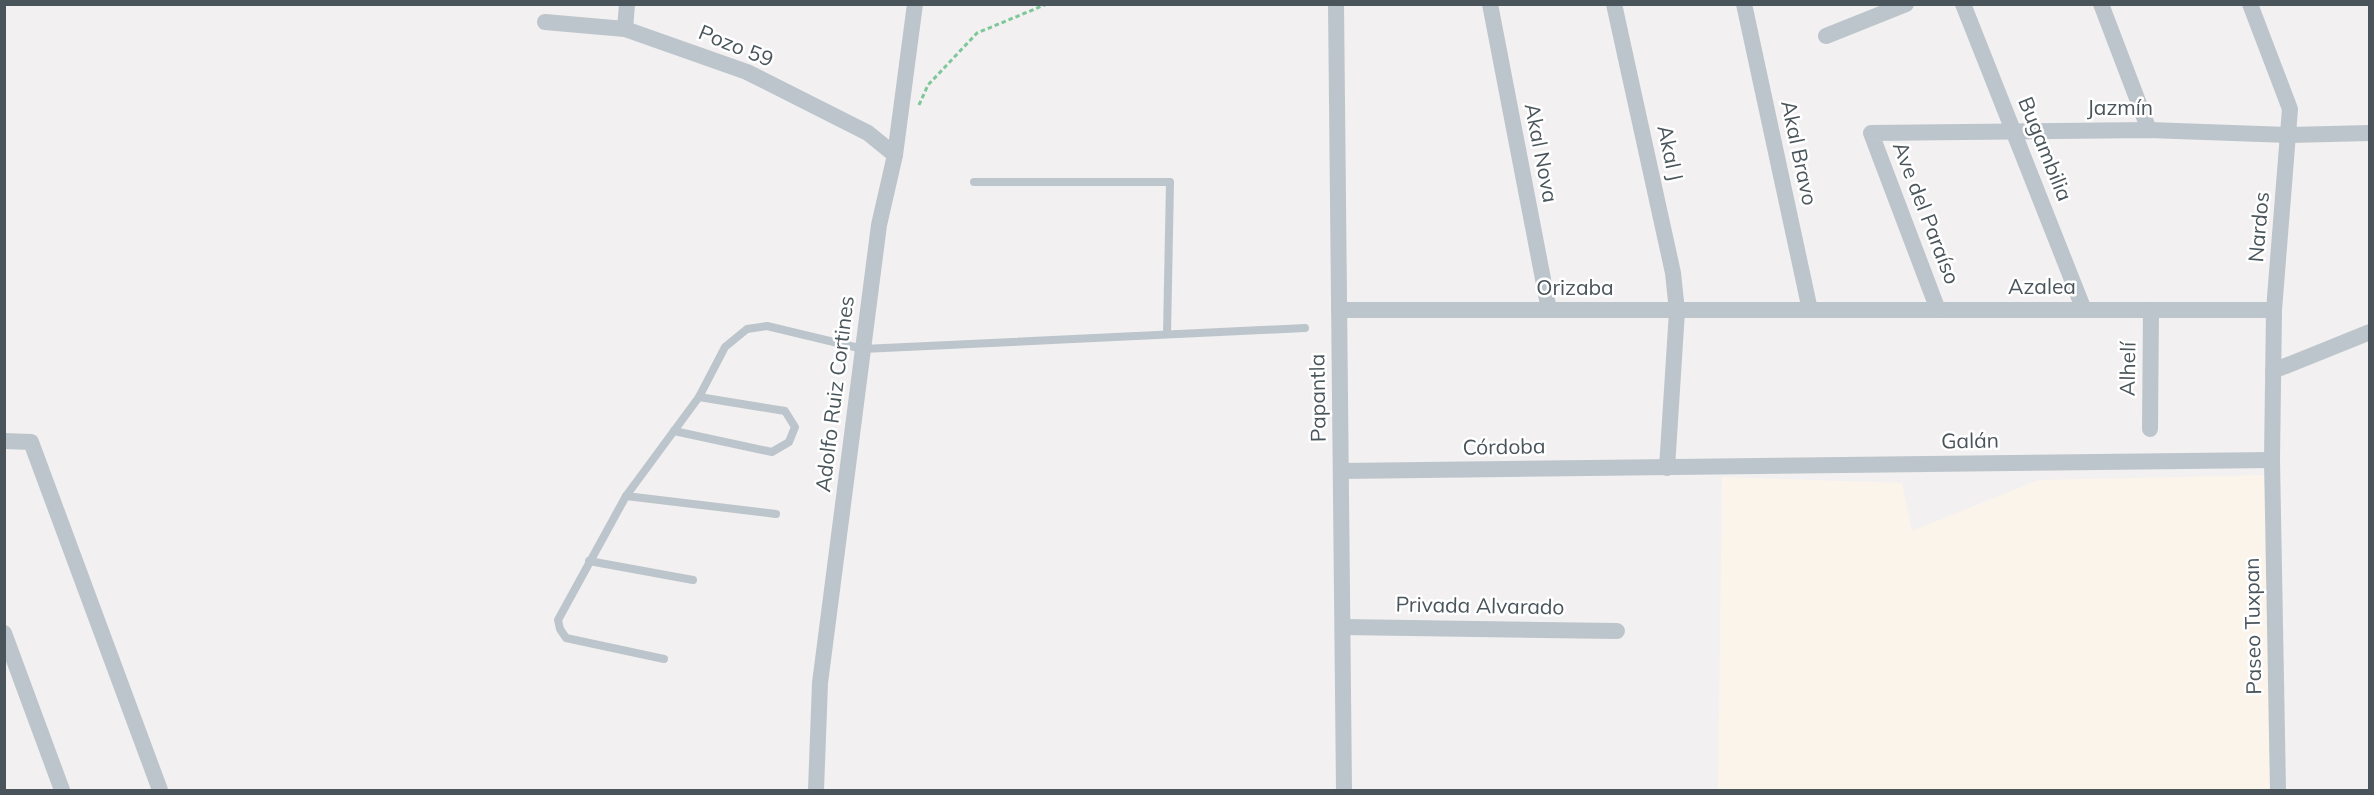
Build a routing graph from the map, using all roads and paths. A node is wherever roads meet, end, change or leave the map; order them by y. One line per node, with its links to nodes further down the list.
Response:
1 (627, 4): 13 (street)
2 (915, 4): 21 (street, Adolfo Ruiz Cortines)
3 (1047, 4): 15 (path)
4 (1336, 4): 23 (street, Papantla)
5 (1490, 4): 24 (street, Akal Nova)
6 (1614, 4): 30 (street, Akal J)
7 (1744, 4): 25 (street, Akal Bravo)
8 (1906, 4): 14 (street)
9 (1963, 4): 16 (street, Bugambilia)
10 (2101, 4): 17 (street)
11 (2250, 4): 20 (street, Nardos)
12 (545, 22): 13 (street, Pozo 59)
13 (625, 29): 21 (street, Pozo 59)
14 (1826, 36)
15 (919, 105)
16 (2013, 130): 17 (street, Jazmín); 18 (street, Jazmín); 27 (street, Bugambilia)
17 (2149, 130): 20 (street, Jazmín)
18 (1871, 133): 26 (street, Ave del Paraíso)
19 (2370, 133): 20 (street, Jazmín)
20 (2289, 135): 29 (street, Nardos)
21 (895, 155): 34 (street, Adolfo Ruiz Cortines)
22 (974, 182): 33 (lane)
23 (1339, 310): 24 (street, Orizaba); 42 (street, Papantla)
24 (1549, 310): 30 (street, Orizaba)
25 (1810, 310): 26 (street, Azalea); 30 (street, Orizaba)
26 (1938, 310): 27 (street, Azalea)
27 (2084, 310): 28 (street, Azalea)
28 (2151, 310): 29 (street, Azalea); 37 (street, Alhelí)
29 (2274, 310): 35 (street, Nardos)
30 (1677, 311): 41 (street, Akal J)
31 (1305, 328): 33 (lane)
32 (2370, 332): 35 (street)
33 (1167, 334): 34 (lane)
34 (863, 349): 36 (lane); 53 (street, Adolfo Ruiz Cortines)
35 (2273, 371): 40 (street, Nardos)
36 (699, 397): 38 (lane); 38 (lane)
37 (2150, 429)
38 (674, 431): 43 (lane)
39 (4, 441): 52 (street)
40 (2272, 460): 41 (street, Galán); 55 (street, Paseo Tuxpan)
41 (1667, 468): 42 (street, Córdoba)
42 (1341, 471): 47 (street, Papantla)
43 (626, 496): 44 (lane); 45 (lane)
44 (776, 514)
45 (590, 561): 46 (lane); 50 (lane)
46 (693, 580)
47 (1343, 627): 48 (street, Privada Alvarado); 54 (street, Papantla)
48 (1617, 631)
49 (4, 633): 51 (street)
50 (664, 658)
51 (62, 790)
52 (160, 790)
53 (816, 790)
54 (1344, 790)
55 (2278, 790)

